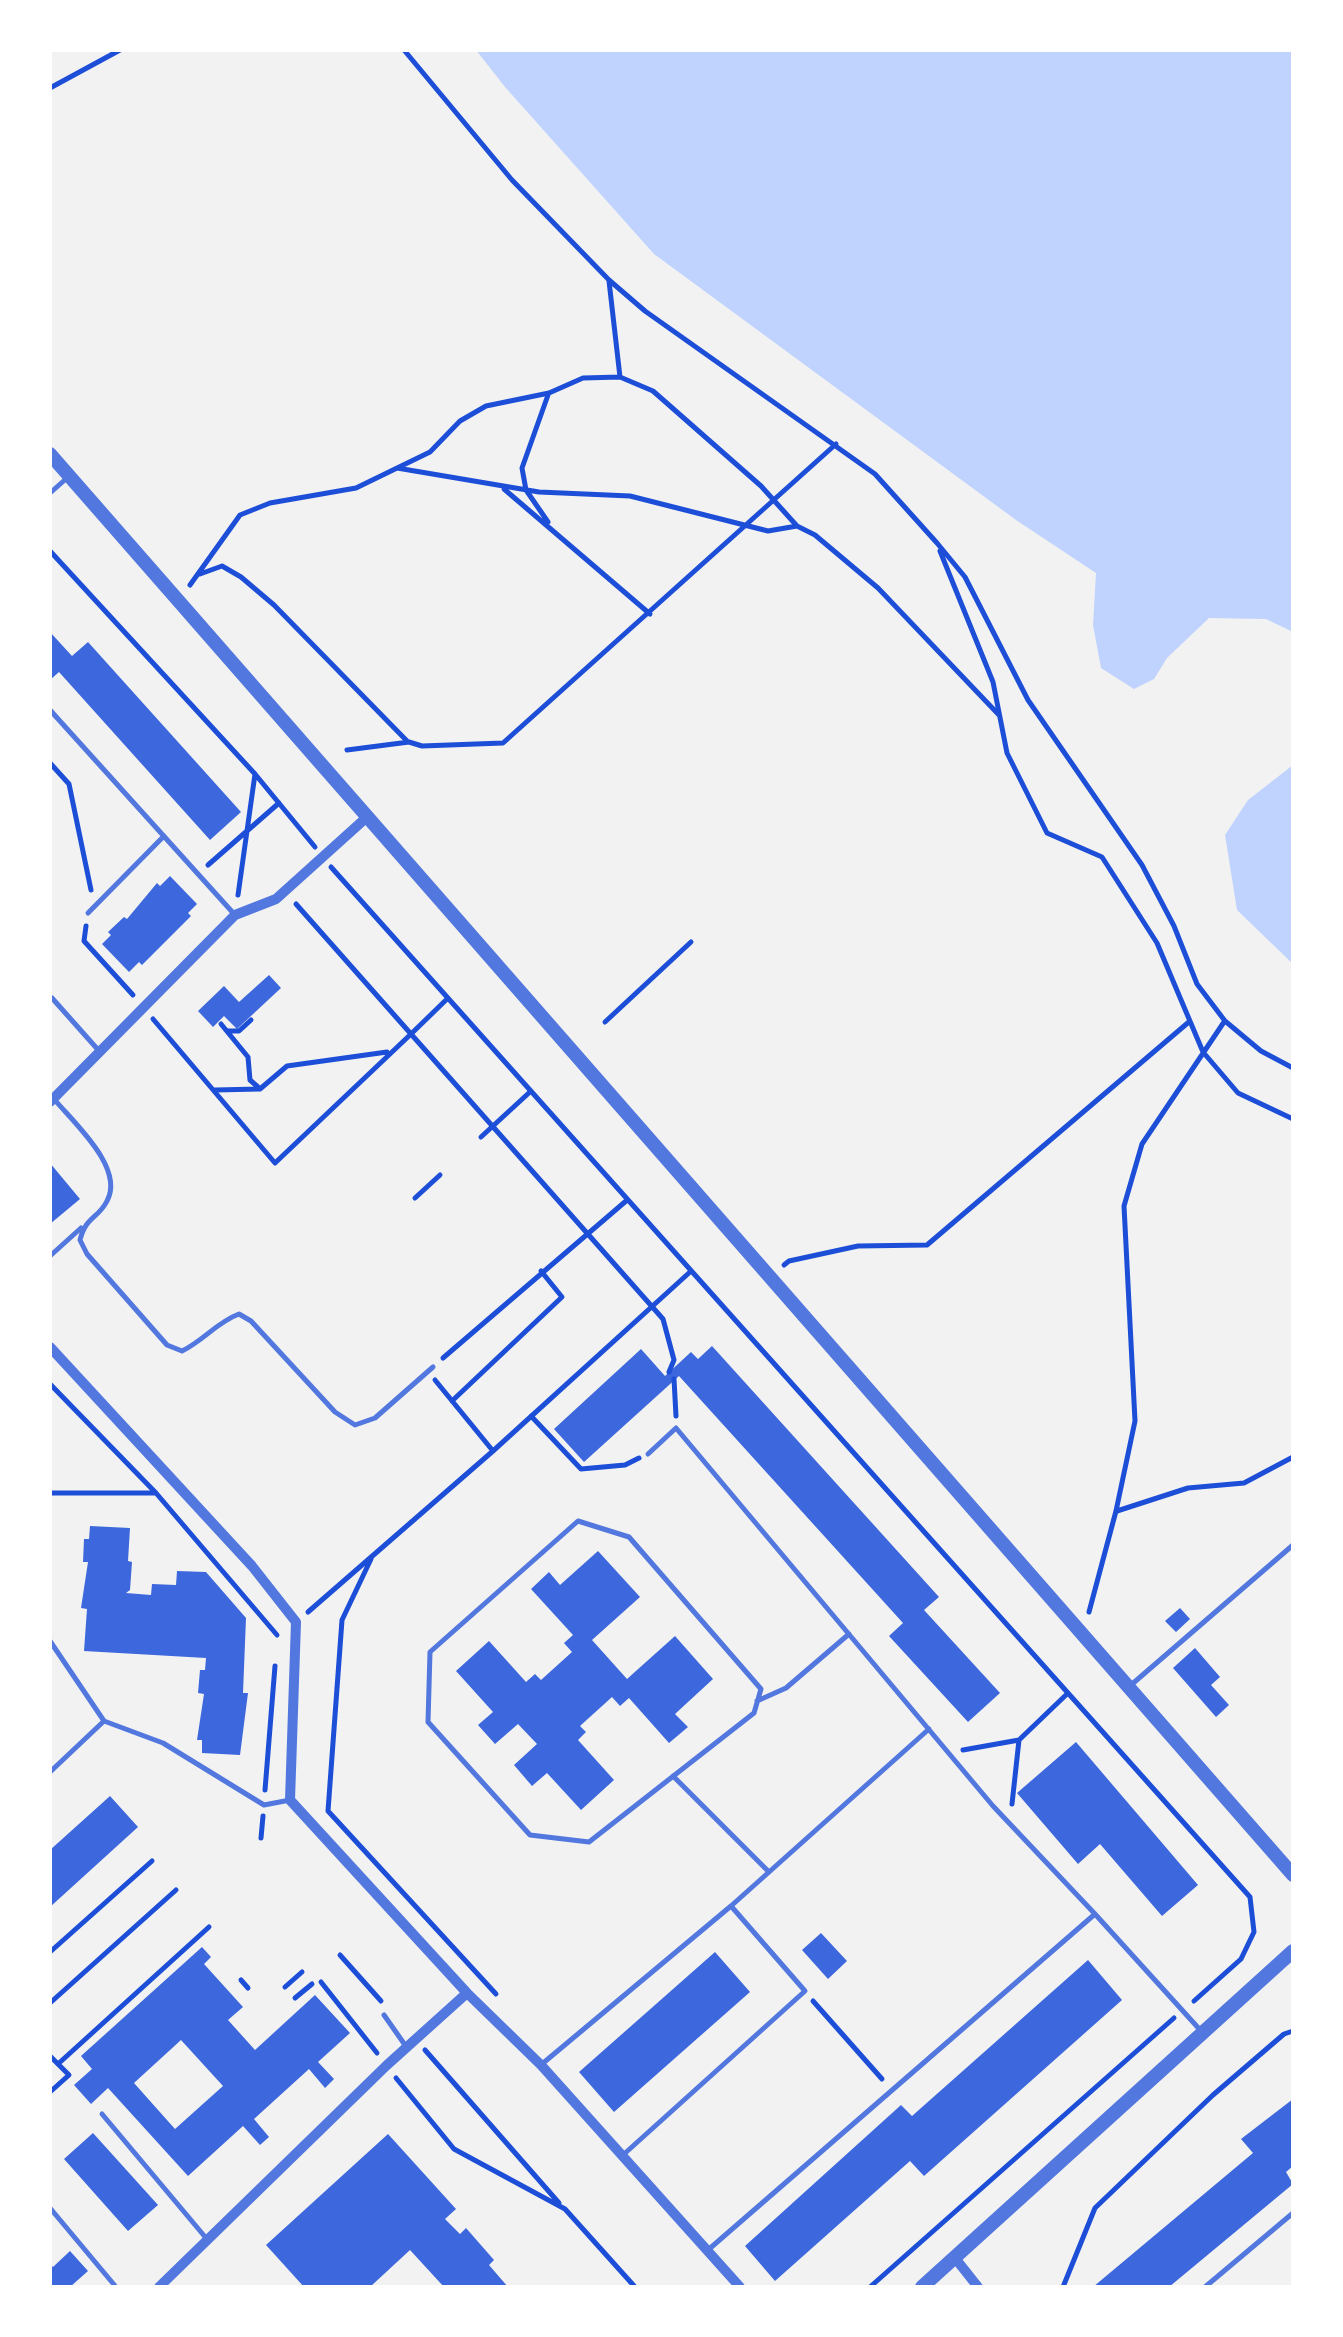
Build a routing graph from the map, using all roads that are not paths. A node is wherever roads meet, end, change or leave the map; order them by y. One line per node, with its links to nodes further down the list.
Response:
1 (50, 454): 2 (street)
2 (69, 476): 3 (lane); 5 (street)
3 (50, 493)
4 (50, 710): 6 (lane)
5 (368, 817): 8 (street); 20 (street)
6 (164, 836): 7 (lane); 8 (lane)
7 (88, 914)
8 (235, 915): 10 (street)
9 (51, 998): 10 (lane)
10 (100, 1053): 11 (street)
11 (52, 1101): 12 (lane)
12 (84, 1225): 13 (lane); 15 (lane)
13 (50, 1256)
14 (50, 1347): 26 (street)
15 (430, 1369)
16 (648, 1454): 18 (lane)
17 (1293, 1544): 20 (lane)
18 (850, 1634): 21 (lane); 23 (lane)
19 (50, 1640): 22 (lane)
20 (1128, 1687): 28 (street)
21 (757, 1701): 25 (lane); 25 (lane)
22 (104, 1721): 24 (lane); 26 (lane)
23 (929, 1729): 27 (lane); 30 (lane)
24 (50, 1772)
25 (673, 1776): 27 (lane)
26 (290, 1800): 32 (street)
27 (768, 1871): 29 (lane)
28 (1293, 1875)
29 (730, 1906): 36 (lane); 38 (lane)
30 (1095, 1914): 34 (lane); 42 (lane)
31 (1293, 1951): 34 (street)
32 (467, 1994): 35 (street); 36 (street)
33 (387, 2013): 35 (lane)
34 (1203, 2033): 43 (street)
35 (412, 2044): 41 (street)
36 (540, 2065): 38 (street)
37 (102, 2114): 41 (lane)
38 (624, 2156): 42 (street)
39 (50, 2208): 44 (lane)
40 (1293, 2213): 49 (lane)
41 (209, 2241): 45 (street)
42 (708, 2250): 46 (street)
43 (954, 2258): 47 (street); 48 (street)
44 (116, 2287)
45 (159, 2287)
46 (740, 2287)
47 (922, 2287)
48 (978, 2287)
49 (1206, 2287)

